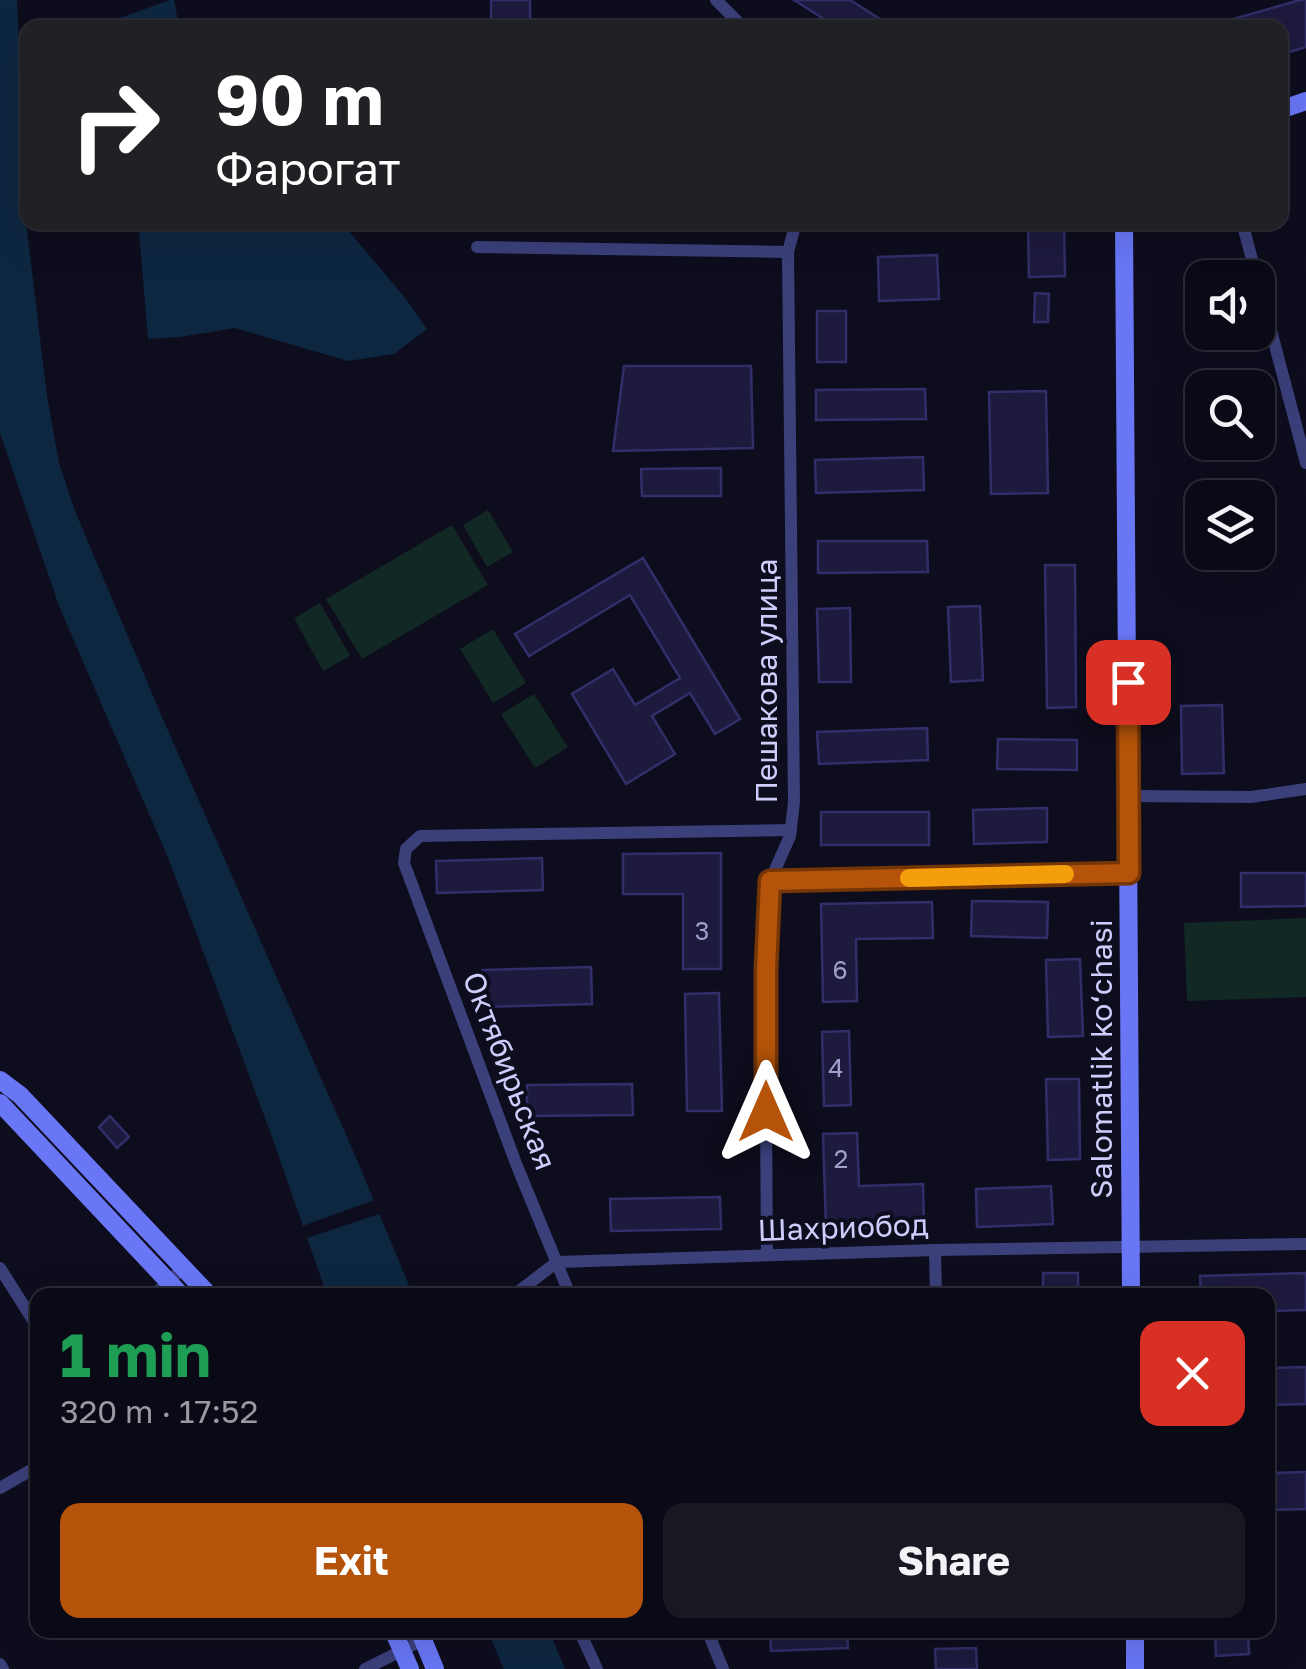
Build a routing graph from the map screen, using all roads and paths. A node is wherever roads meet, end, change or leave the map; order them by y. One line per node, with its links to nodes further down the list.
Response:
1 (716, 0): 2 (street)
2 (736, 20)
3 (794, 230): 7 (street, Пешакова улица)
4 (1124, 230): 12 (street, Salomatlik ko‘chasi)
5 (1244, 230): 8 (street)
6 (477, 247): 7 (street)
7 (788, 252): 13 (street, Пешакова улица)
8 (1252, 260)
9 (1275, 347): 10 (street)
10 (1306, 463)
11 (1306, 788): 12 (street)
12 (1128, 796): 14 (street, Salomatlik ko‘chasi)
13 (791, 830): 15 (street, Пешакова улица); 22 (street, Октябирьская)
14 (1129, 873): 15 (street); 19 (street, Salomatlik ko‘chasi)
15 (770, 881): 21 (street, Пешакова улица)
16 (0, 1080): 24 (street)
17 (0, 1103): 25 (street)
18 (1306, 1244): 19 (street, Шахриобод)
19 (1130, 1248): 20 (street, Шахриобод); 30 (street, Salomatlik ko‘chasi)
20 (935, 1250): 21 (street, Шахриобод); 29 (street)
21 (767, 1255): 22 (street, Шахриобод)
22 (557, 1262): 27 (street); 28 (street, Октябирьская)
23 (0, 1268): 31 (street)
24 (183, 1268): 25 (street); 26 (street)
25 (174, 1288)
26 (202, 1288)
27 (523, 1288)
28 (567, 1288)
29 (936, 1288)
30 (1131, 1288)
31 (30, 1315)
32 (30, 1471): 33 (street)
33 (0, 1488)
34 (397, 1638): 40 (street)
35 (417, 1638): 40 (street)
36 (422, 1638): 43 (street)
37 (583, 1638): 44 (street)
38 (710, 1638): 45 (street)
39 (1135, 1638): 46 (street)
40 (402, 1650): 41 (street); 42 (street)
41 (364, 1669)
42 (410, 1669)
43 (435, 1669)
44 (597, 1669)
45 (724, 1669)
46 (1135, 1669)

